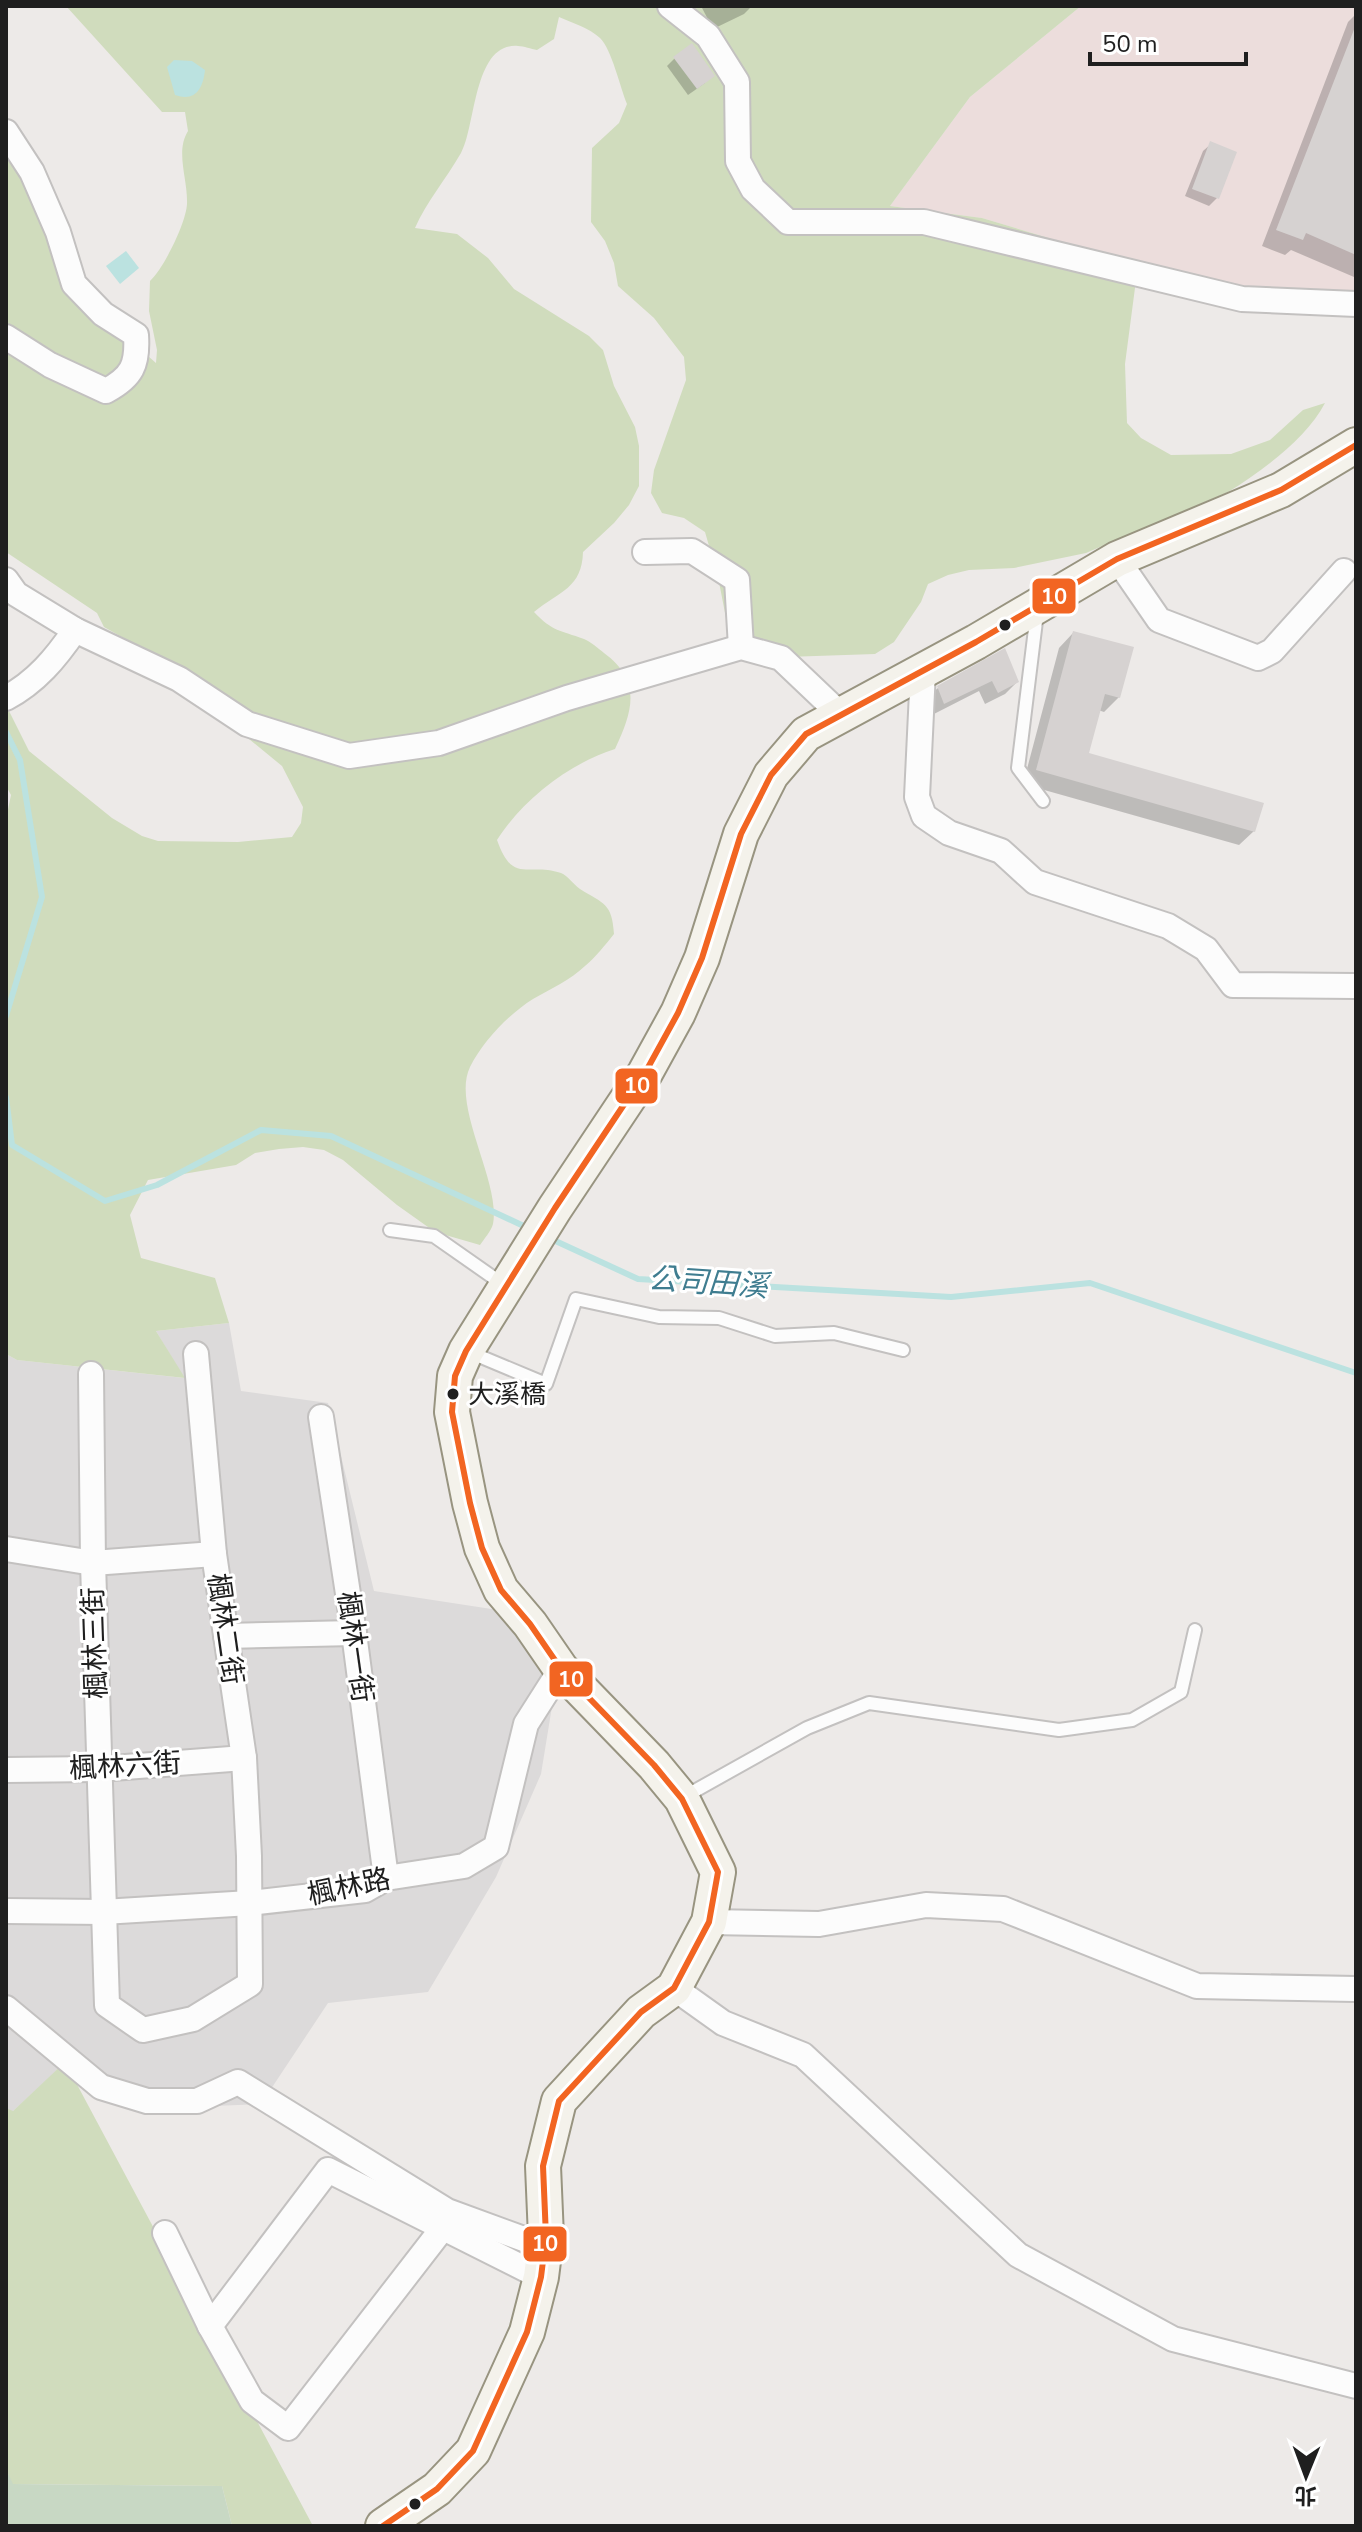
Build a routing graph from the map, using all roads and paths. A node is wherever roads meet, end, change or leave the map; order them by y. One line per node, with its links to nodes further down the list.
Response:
1 (670, 6): 3 (street)
2 (6, 132): 4 (street)
3 (1356, 304)
4 (6, 337)
5 (1356, 445): 7 (main road)
6 (645, 552): 12 (street)
7 (1117, 559): 8 (street); 10 (main road)
8 (1344, 571)
9 (6, 580): 11 (street)
10 (1038, 606): 13 (main road); 16 (lane)
11 (75, 630): 12 (street); 14 (street)
12 (741, 647): 15 (street)
13 (923, 671): 15 (main road); 17 (street)
14 (6, 698)
15 (841, 715): 19 (main road)
16 (1043, 801)
17 (1356, 986)
18 (390, 1230): 19 (lane)
19 (515, 1273): 21 (main road)
20 (903, 1350): 21 (lane)
21 (466, 1351): 31 (main road)
22 (196, 1354): 26 (street, 楓林二街)
23 (91, 1374): 27 (street, 楓林三街)
24 (321, 1417): 29 (street, 楓林一街)
25 (6, 1549): 27 (street)
26 (214, 1554): 27 (street); 30 (street, 楓林二街)
27 (93, 1563): 33 (street, 楓林三街)
28 (1195, 1630): 35 (lane)
29 (354, 1633): 30 (street); 36 (street, 楓林一街)
30 (226, 1636): 32 (street, 楓林二街)
31 (561, 1669): 35 (main road); 36 (street, 楓林路)
32 (244, 1758): 33 (street, 楓林六街); 37 (street, 楓林二街)
33 (99, 1769): 34 (street, 楓林六街); 39 (street, 楓林三街)
34 (6, 1770)
35 (682, 1799): 40 (main road)
36 (386, 1878): 37 (street, 楓林路)
37 (250, 1903): 39 (street, 楓林路); 39 (street, 楓林二街)
38 (6, 1911): 39 (street, 楓林路)
39 (103, 1912)
40 (709, 1922): 41 (main road); 42 (street)
41 (674, 1988): 46 (main road); 49 (street)
42 (1356, 1989)
43 (6, 2008): 46 (street)
44 (442, 2229): 47 (street); 48 (street); 48 (street)
45 (165, 2233): 48 (street)
46 (546, 2237): 47 (main road)
47 (541, 2277): 50 (main road)
48 (210, 2326)
49 (1356, 2386)
50 (383, 2526)

